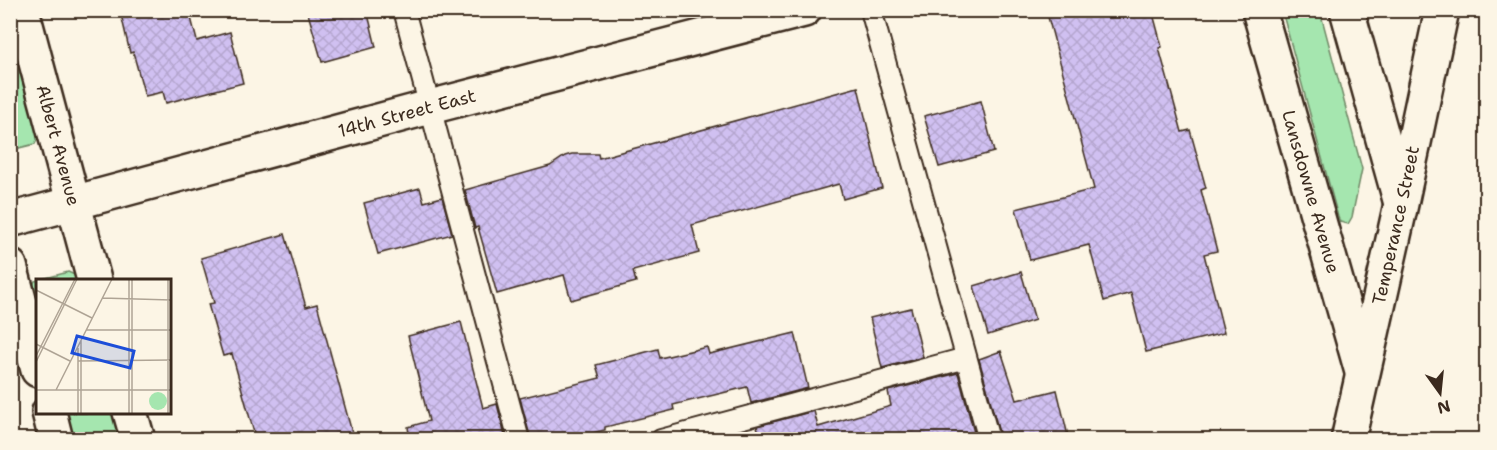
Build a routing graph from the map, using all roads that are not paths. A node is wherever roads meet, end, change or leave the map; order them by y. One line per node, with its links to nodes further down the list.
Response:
1 (22, 10): 9 (street, Albert Avenue)
2 (404, 10): 8 (lane)
3 (804, 10): 8 (street, 14th Street East)
4 (871, 10): 14 (lane)
5 (1259, 10): 16 (street, Lansdowne Avenue)
6 (1347, 10): 10 (street)
7 (1442, 10): 10 (street, Temperance Street)
8 (430, 107): 9 (street, 14th Street East); 21 (lane)
9 (73, 202): 11 (street, 14th Street East); 13 (street, Albert Avenue)
10 (1401, 204): 16 (street, Temperance Street)
11 (10, 220)
12 (10, 266): 15 (street)
13 (94, 279)
14 (966, 358): 22 (lane); 23 (lane)
15 (36, 363)
16 (1362, 373): 24 (street, Temperance Street)
17 (50, 414): 19 (street)
18 (131, 414): 20 (street)
19 (56, 440)
20 (138, 440)
21 (519, 440)
22 (661, 440)
23 (989, 440)
24 (1348, 440)

